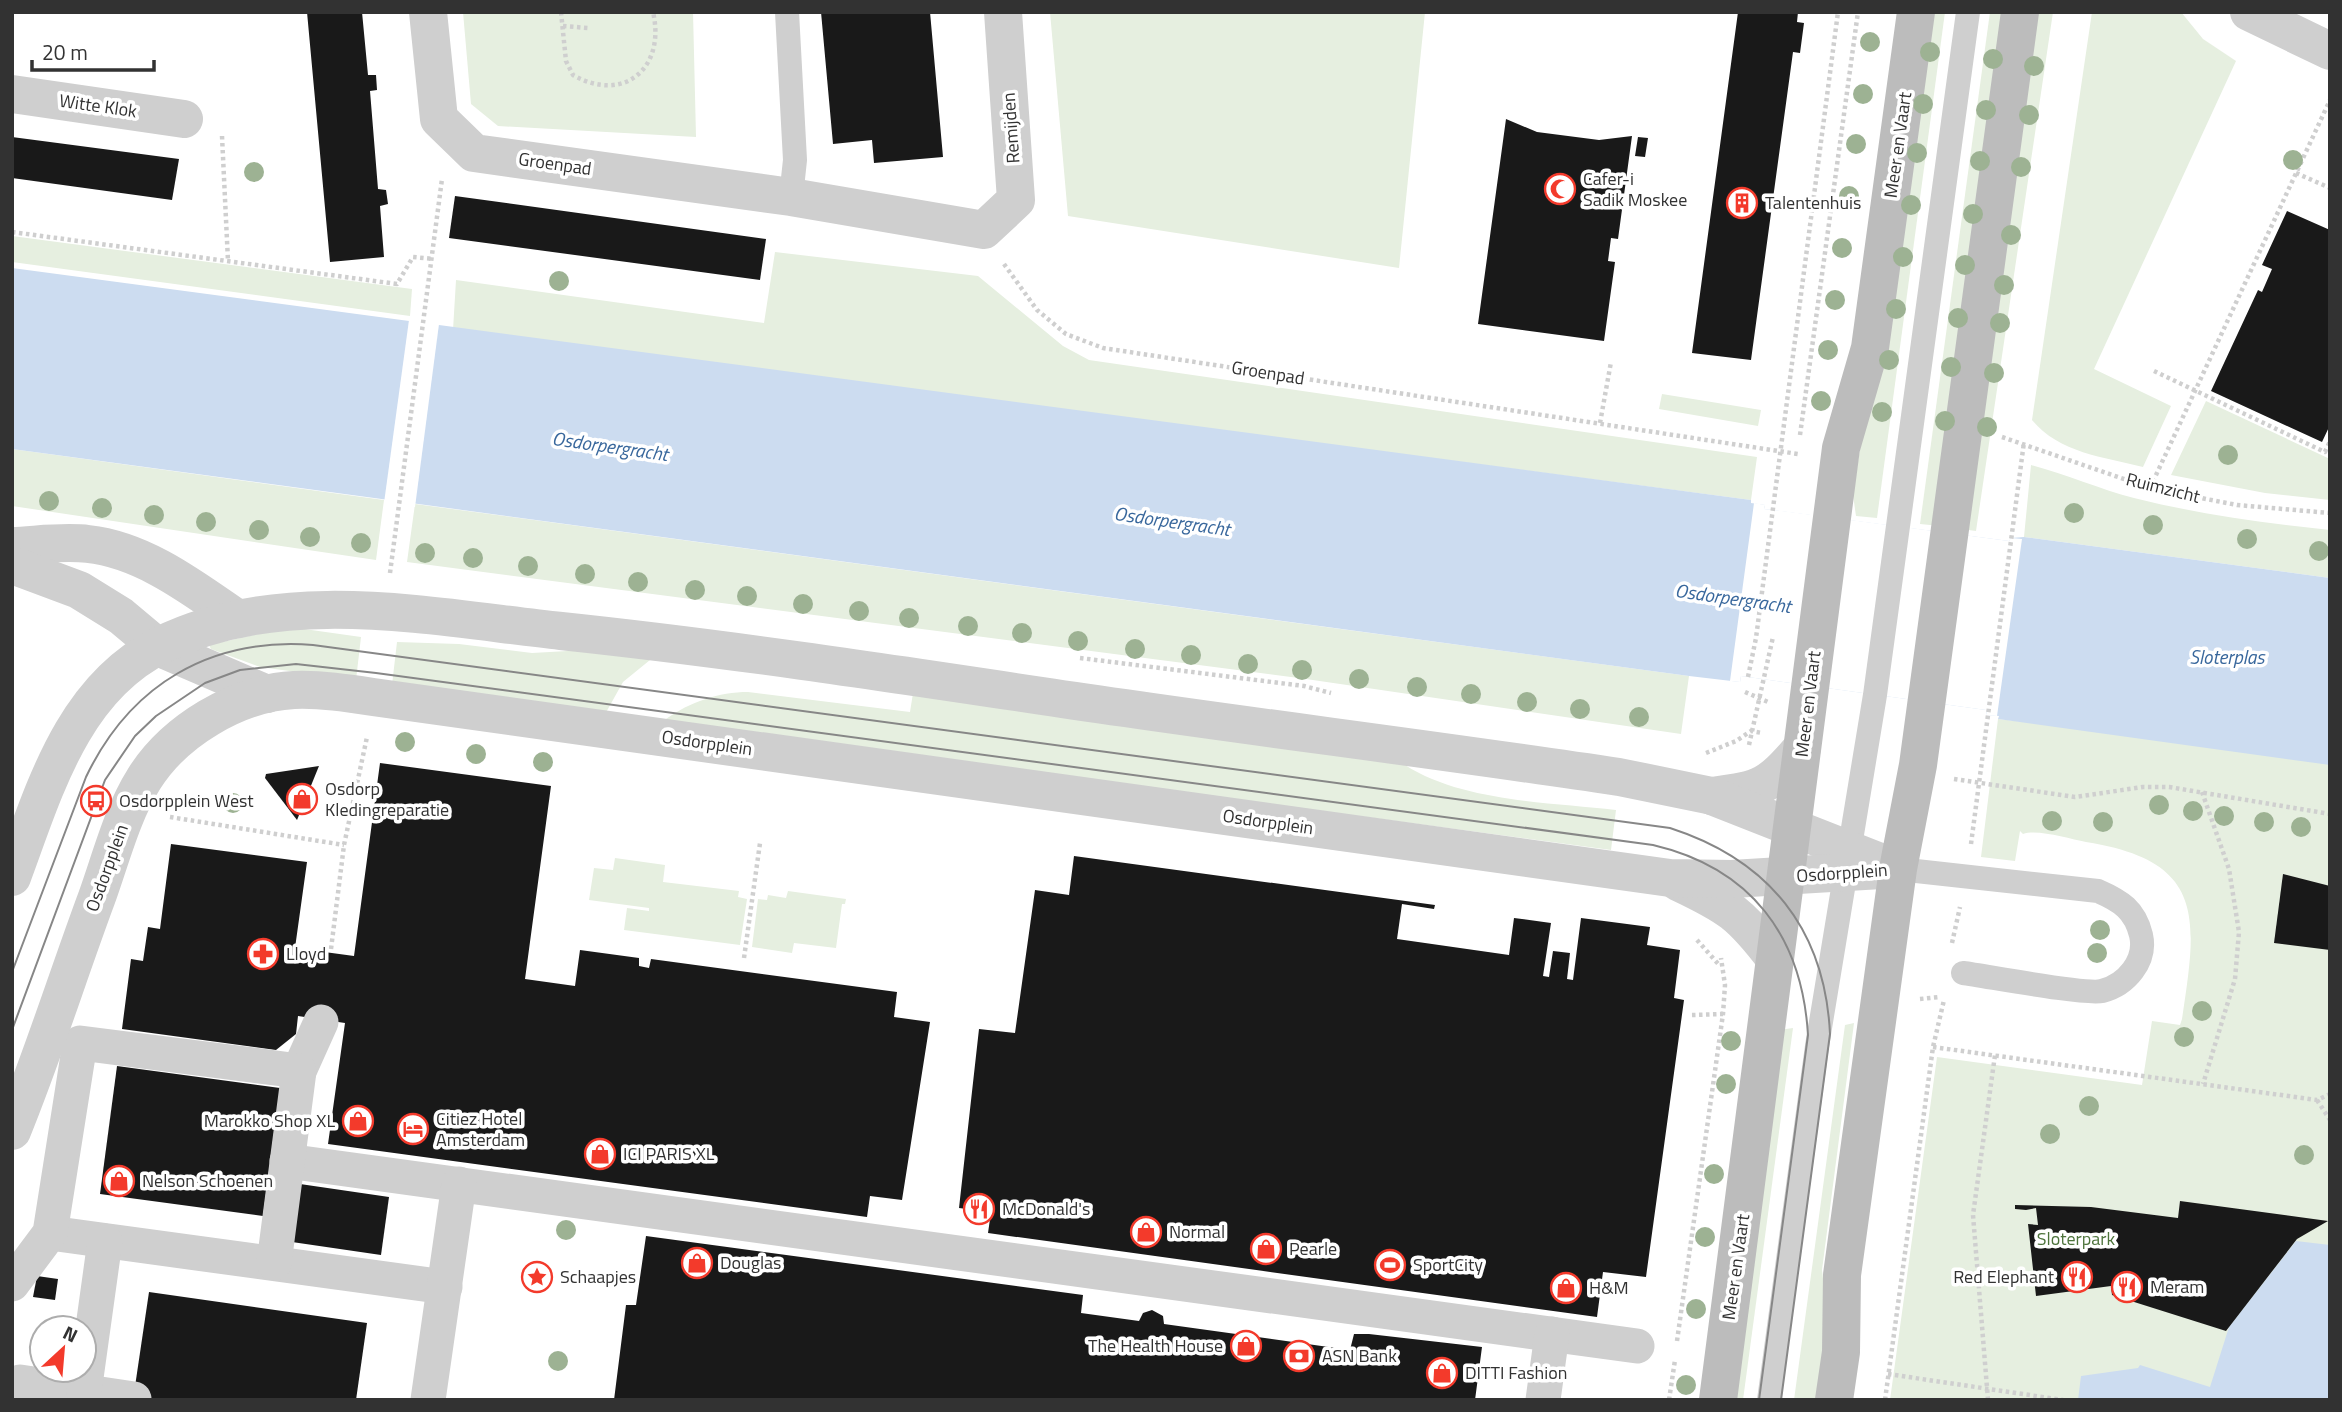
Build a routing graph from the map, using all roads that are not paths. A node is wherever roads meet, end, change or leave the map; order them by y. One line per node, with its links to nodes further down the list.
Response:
1 (428, 12): 11 (street, Groenpad)
2 (787, 12): 11 (lane)
3 (1003, 12): 12 (street, Remijden)
4 (1916, 12): 18 (main road, Meer en Vaart)
5 (1968, 12): 21 (lane)
6 (2020, 12): 22 (main road)
7 (2249, 12): 8 (street)
8 (2330, 51)
9 (12, 94): 10 (street, Witte Klok)
10 (184, 119)
11 (791, 197): 12 (street, Groenpad)
12 (984, 230)
13 (12, 546): 15 (street)
14 (12, 565): 16 (street)
15 (237, 618): 16 (street, Osdorpplein); 19 (street, Osdorpplein)
16 (158, 647): 17 (street); 23 (street, Osdorpplein)
17 (267, 694): 25 (street, Osdorpplein); 30 (street, Osdorpplein)
18 (1802, 748): 19 (street, Osdorpplein); 20 (main road, Meer en Vaart)
19 (1712, 796): 20 (street, Osdorpplein)
20 (1792, 828): 21 (street, Osdorpplein); 24 (main road, Meer en Vaart)
21 (1847, 862): 22 (street, Osdorpplein); 24 (street, Osdorpplein); 46 (lane)
22 (1898, 869): 27 (lane); 47 (main road)
23 (12, 877)
24 (1786, 877): 25 (street, Osdorpplein); 26 (main road, Meer en Vaart)
25 (1670, 878): 26 (street, Osdorpplein)
26 (1775, 959): 45 (main road, Meer en Vaart)
27 (1962, 973)
28 (321, 1022): 29 (street)
29 (299, 1071): 31 (street); 33 (street)
30 (12, 1131)
31 (287, 1161): 32 (street); 35 (street)
32 (459, 1184): 37 (street); 38 (street)
33 (50, 1233): 34 (street); 36 (street)
34 (105, 1241): 35 (street); 41 (street)
35 (274, 1263): 37 (street)
36 (12, 1283)
37 (445, 1287): 43 (street)
38 (1552, 1334): 39 (street); 44 (street)
39 (1637, 1346)
40 (16, 1383): 41 (street)
41 (84, 1392): 42 (street)
42 (134, 1399)
43 (428, 1400)
44 (1544, 1400)
45 (1718, 1400)
46 (1769, 1400)
47 (1834, 1400)

